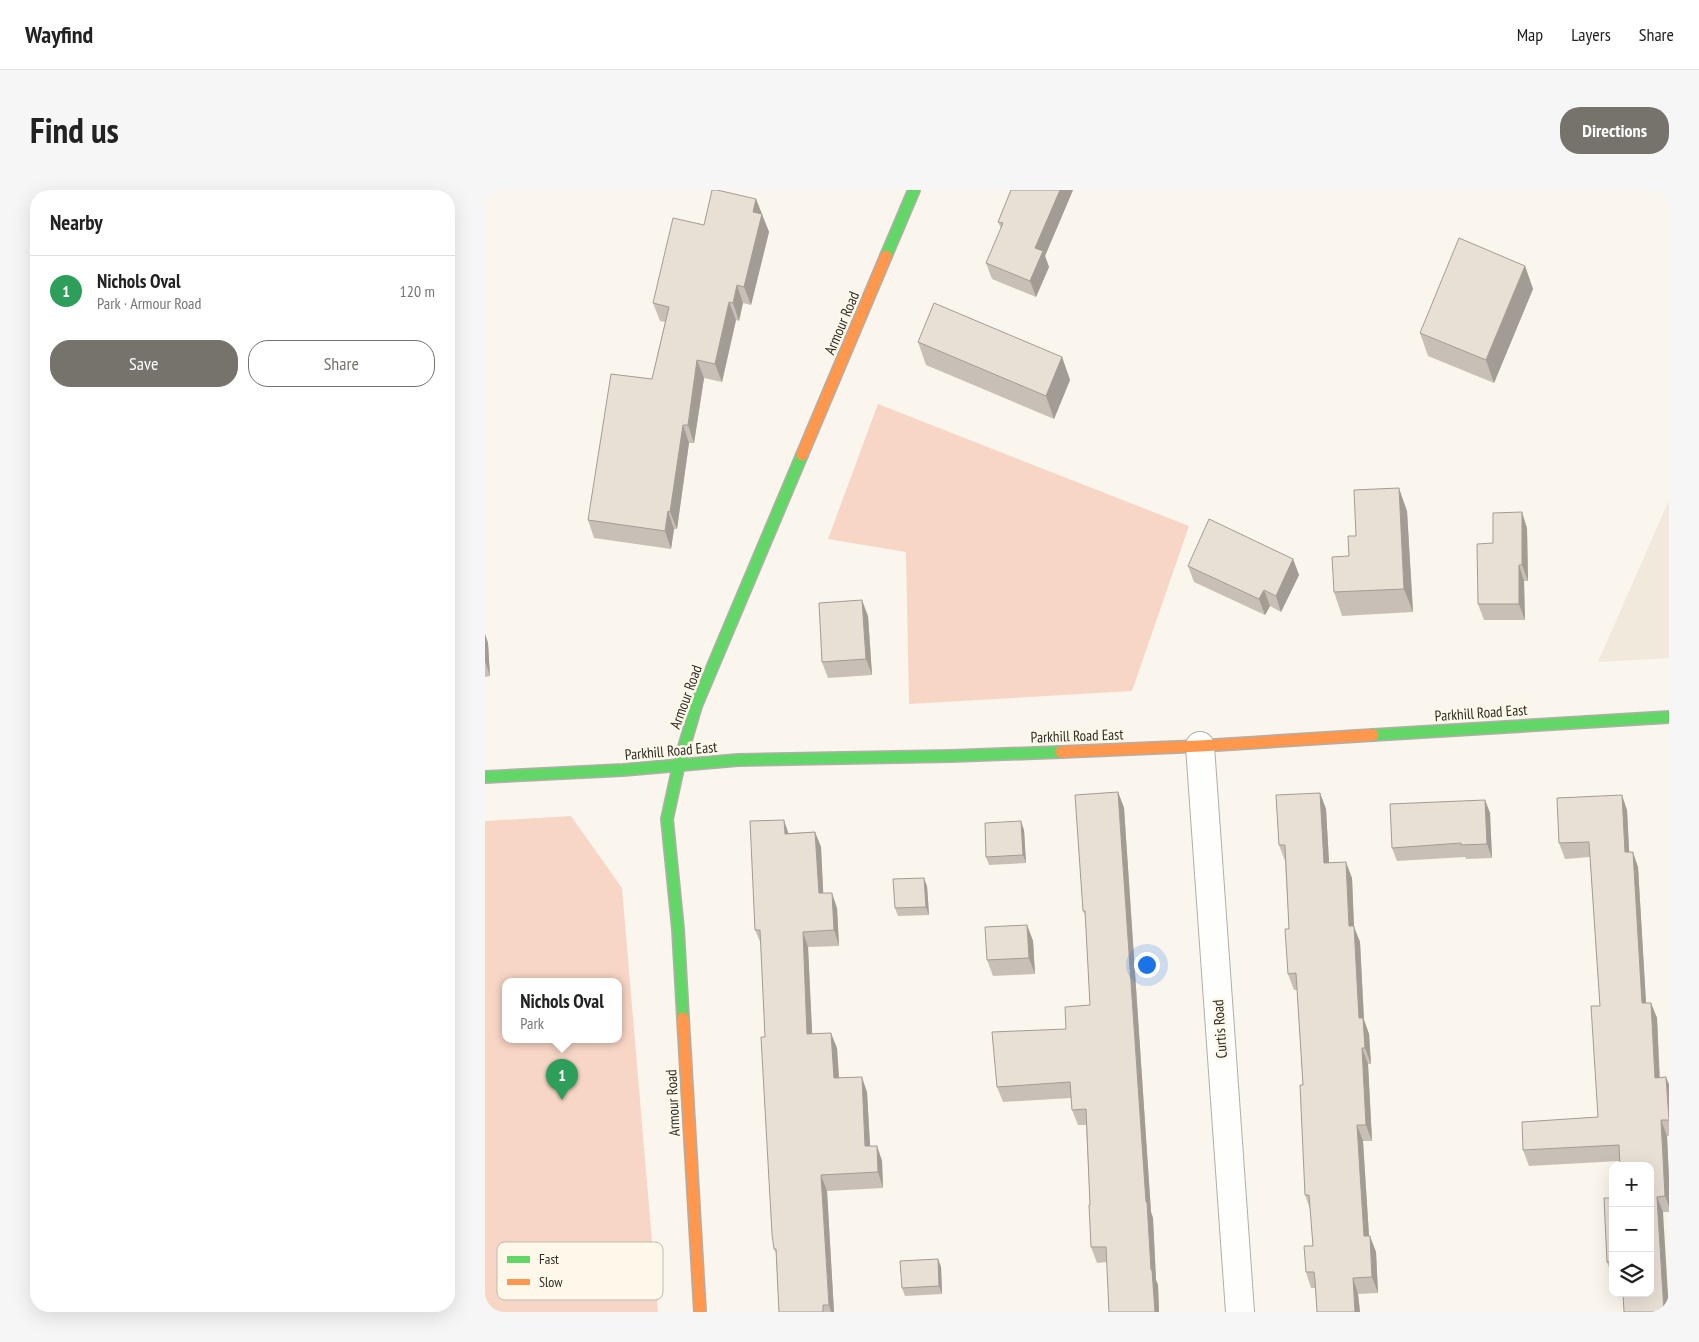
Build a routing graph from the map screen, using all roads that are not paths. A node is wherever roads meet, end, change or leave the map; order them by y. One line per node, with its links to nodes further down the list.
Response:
1 (914, 190): 4 (main road, Armour Road)
2 (1669, 716): 3 (main road, Parkhill Road East)
3 (1199, 746): 4 (main road, Parkhill Road East); 7 (street, Curtis Road)
4 (679, 764): 5 (main road, Parkhill Road East); 6 (main road, Armour Road)
5 (485, 777)
6 (700, 1312)
7 (1240, 1312)

